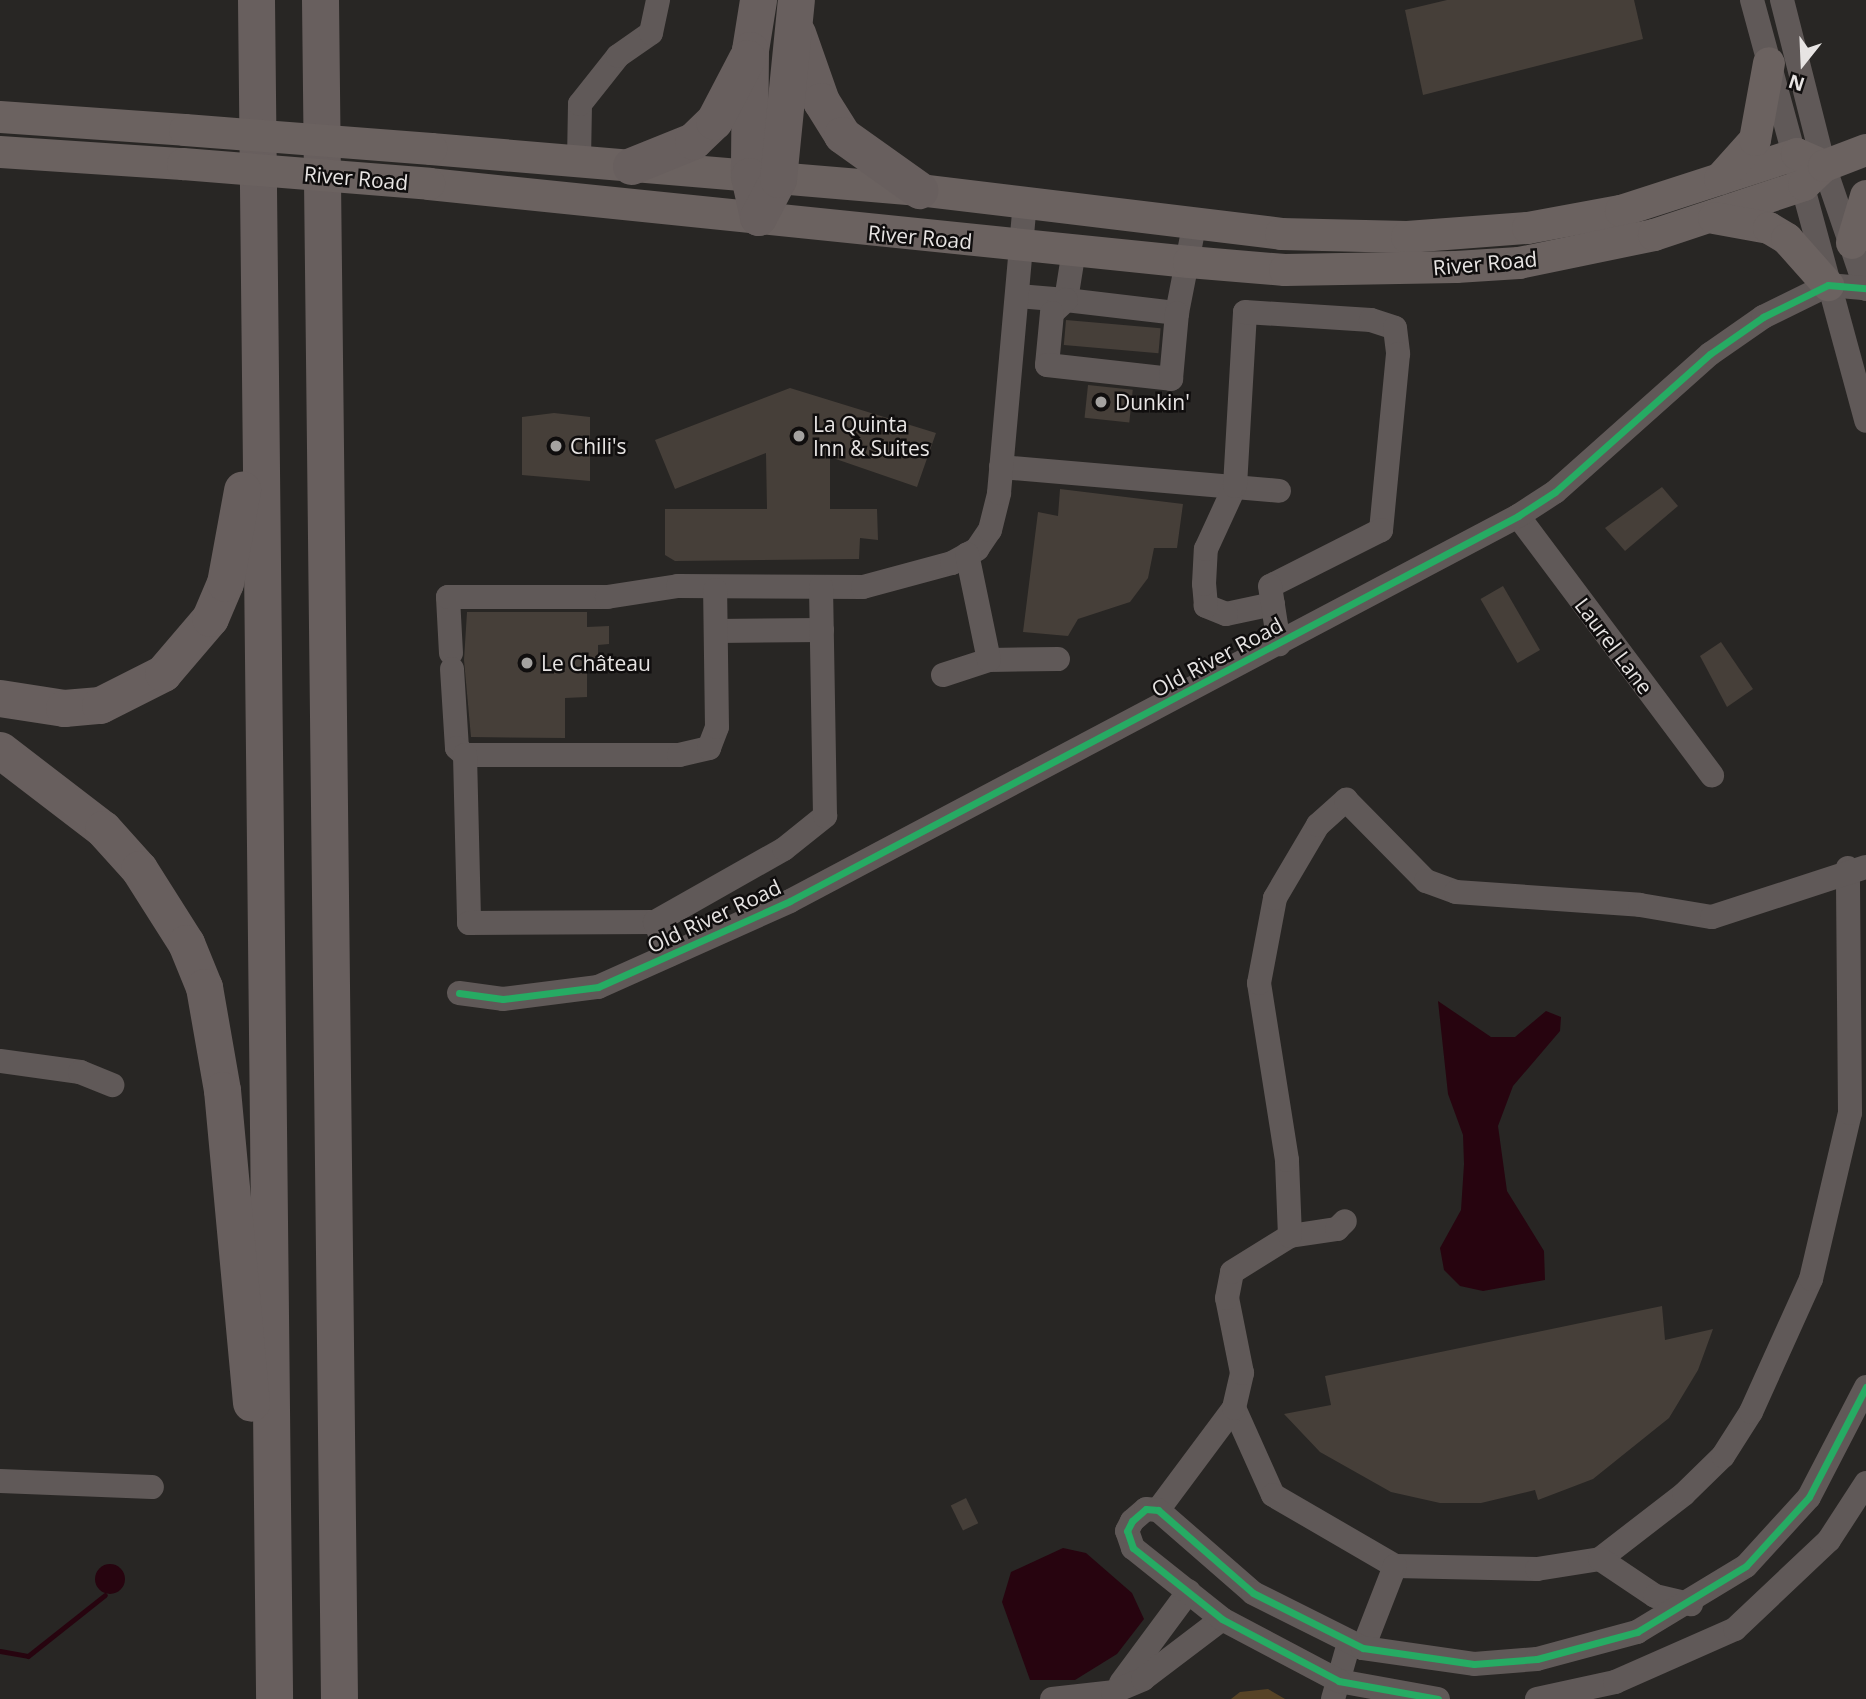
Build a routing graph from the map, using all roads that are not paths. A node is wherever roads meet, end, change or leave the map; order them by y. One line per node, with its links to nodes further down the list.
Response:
1 (256, 0): 35 (highway)
2 (320, 0): 9 (highway)
3 (325, 0): 9 (highway)
4 (658, 0): 15 (street)
5 (758, 0): 10 (highway)
6 (1752, 0): 11 (street)
7 (1782, 0): 17 (street)
8 (797, 17): 18 (highway); 20 (highway)
9 (320, 50): 80 (highway)
10 (750, 50): 16 (highway); 18 (highway)
11 (1769, 63): 17 (street); 19 (main road)
12 (0, 117): 15 (main road, River Road, bridge)
13 (1866, 150): 17 (main road, River Road)
14 (0, 152): 23 (main road, River Road, bridge)
15 (579, 161): 16 (main road, River Road)
16 (631, 166): 18 (main road, River Road)
17 (1808, 168): 19 (main road, River Road); 24 (main road, River Road); 26 (street); 30 (street)
18 (764, 177): 20 (main road, River Road); 23 (highway)
19 (1713, 185): 25 (main road, River Road)
20 (919, 190): 22 (main road, River Road)
21 (1866, 196): 26 (main road)
22 (1025, 202): 25 (main road, River Road); 27 (street)
23 (758, 217): 27 (main road, River Road)
24 (1713, 217): 29 (main road, River Road); 30 (main road)
25 (1194, 226): 29 (street)
26 (1852, 243): 31 (street)
27 (1019, 245): 28 (main road, River Road); 32 (street)
28 (1074, 250): 29 (main road, River Road); 33 (street)
29 (1189, 262): 34 (street)
30 (1828, 285): 31 (street); 36 (street); 40 (street, Old River Road)
31 (1866, 289)
32 (1018, 296): 33 (street); 37 (street)
33 (1066, 300): 34 (street); 34 (street)
34 (1177, 313)
35 (259, 379): 51 (highway); 71 (highway)
36 (1866, 421)
37 (1001, 467): 38 (street); 41 (street)
38 (1235, 486): 39 (street); 44 (street); 44 (street)
39 (1279, 491)
40 (1518, 516): 47 (street, Old River Road); 54 (street, Laurel Lane)
41 (967, 554): 42 (street); 49 (street)
42 (821, 587): 43 (street); 45 (street)
43 (715, 590): 46 (street); 53 (street)
44 (1273, 604): 47 (street)
45 (822, 630): 46 (street); 56 (street)
46 (716, 631): 53 (street)
47 (1279, 644): 57 (street, Old River Road)
48 (1058, 659): 49 (street)
49 (989, 660): 50 (street)
50 (943, 675)
51 (0, 698)
52 (0, 750): 71 (highway)
53 (465, 755): 56 (street)
54 (1712, 775)
55 (1857, 868): 62 (street); 69 (street)
56 (654, 922): 57 (street)
57 (669, 955): 58 (street, Old River Road)
58 (459, 993)
59 (0, 1061): 60 (street)
60 (112, 1085)
61 (1345, 1221): 62 (street)
62 (1290, 1236): 64 (street)
63 (1866, 1387): 73 (street)
64 (1234, 1408): 68 (street); 70 (street)
65 (0, 1480): 67 (street)
66 (1866, 1483): 83 (street)
67 (152, 1487)
68 (1158, 1510): 72 (street); 75 (street)
69 (1600, 1559): 70 (street); 73 (street)
70 (1395, 1566): 75 (street)
71 (273, 1581): 79 (highway)
72 (1189, 1591): 74 (street); 77 (street)
73 (1691, 1604): 75 (street)
74 (1222, 1619): 76 (street); 77 (street)
75 (1363, 1647): 76 (street); 78 (street)
76 (1336, 1690): 78 (street)
77 (1113, 1692): 81 (street)
78 (1375, 1696): 82 (street)
79 (274, 1699)
80 (339, 1699)
81 (1052, 1699)
82 (1438, 1699)
83 (1537, 1699)

